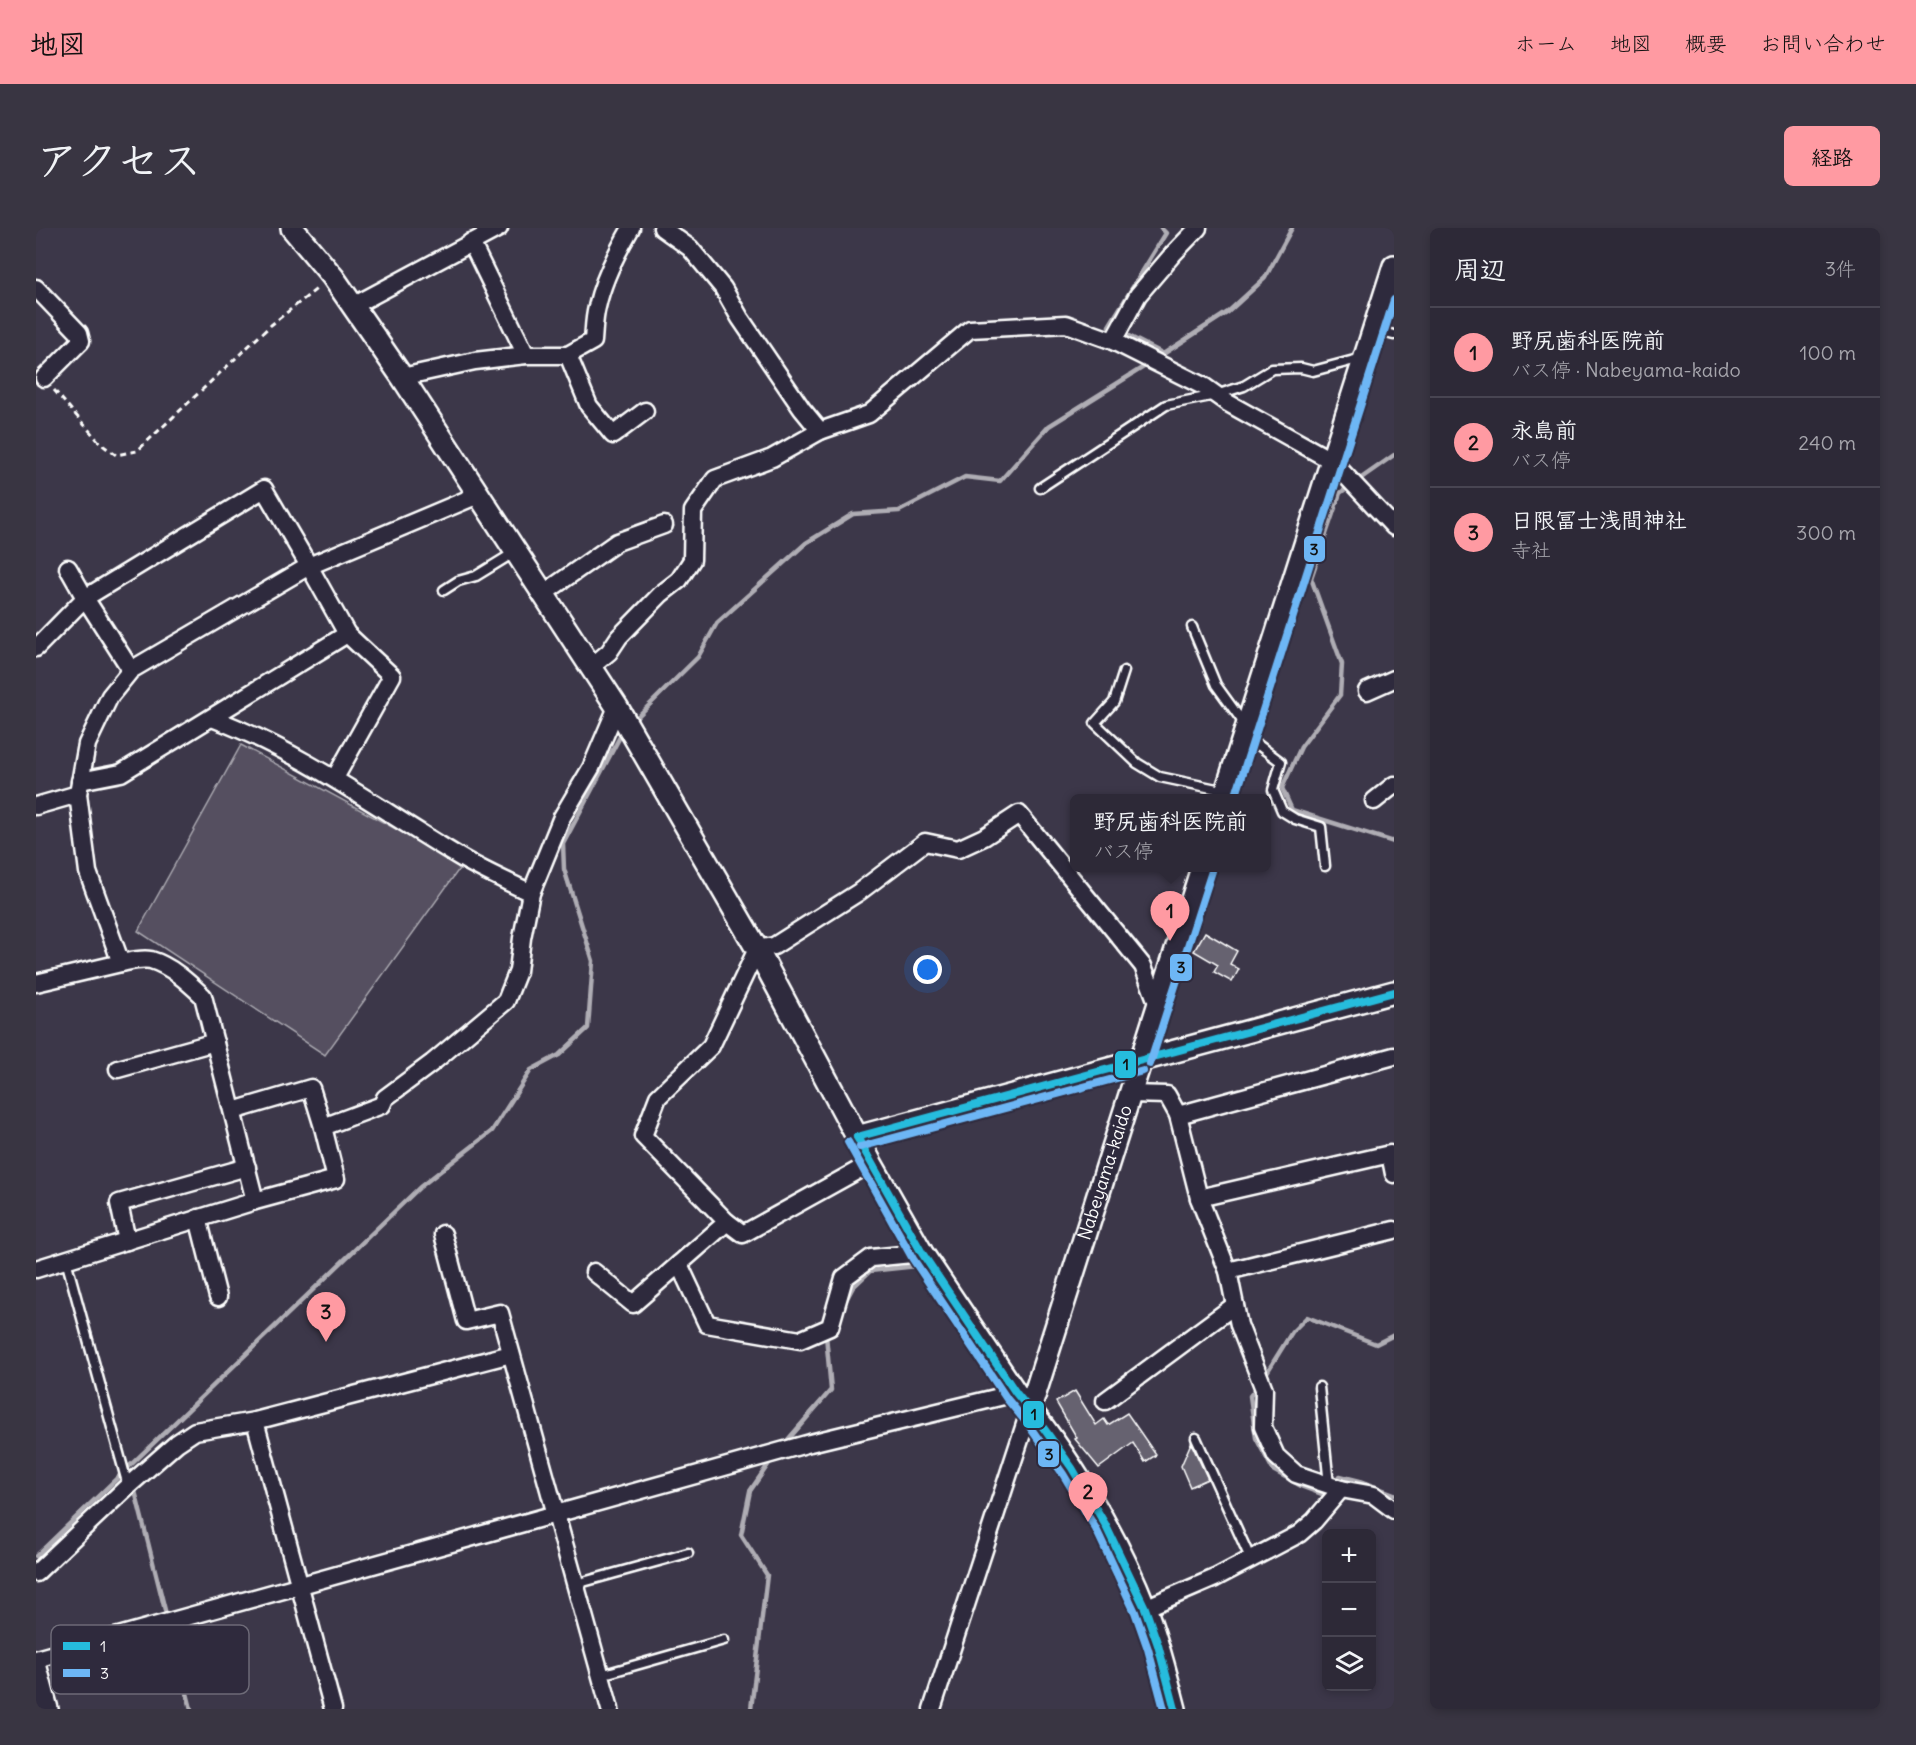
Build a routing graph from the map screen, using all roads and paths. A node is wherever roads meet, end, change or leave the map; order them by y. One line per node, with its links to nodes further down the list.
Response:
1 (292, 228): 8 (street)
2 (499, 228): 6 (street)
3 (631, 228): 15 (street)
4 (662, 228): 21 (street)
5 (1198, 228): 13 (street)
6 (471, 242): 11 (street); 14 (street)
7 (1394, 266): 12 (street)
8 (333, 277): 11 (street); 18 (path)
9 (36, 288): 18 (street)
10 (1394, 305): 12 (street)
11 (353, 306): 17 (street)
12 (1384, 333): 16 (street)
13 (1113, 341): 19 (street); 21 (street)
14 (526, 355): 15 (street); 17 (street)
15 (568, 355): 20 (street)
16 (1365, 357): 19 (lane); 22 (street)
17 (402, 377): 24 (street)
18 (44, 378)
19 (1216, 395): 22 (street); 23 (lane)
20 (645, 411)
21 (820, 431): 36 (street)
22 (1332, 461): 26 (street); 43 (street)
23 (1040, 488)
24 (478, 495): 27 (street); 28 (street)
25 (664, 525): 31 (street)
26 (1394, 527)
27 (516, 552): 30 (lane); 31 (street)
28 (309, 566): 32 (street); 34 (street); 37 (street)
29 (68, 568): 32 (street)
30 (444, 590)
31 (543, 594): 36 (street)
32 (85, 598): 35 (street); 37 (street)
33 (1192, 627): 43 (lane)
34 (347, 634): 42 (street); 44 (street)
35 (36, 648)
36 (591, 667): 41 (street)
37 (131, 669): 46 (street)
38 (1124, 671): 47 (lane)
39 (1394, 679): 40 (street)
40 (1367, 691)
41 (617, 707): 53 (street); 54 (street)
42 (212, 718): 44 (street); 46 (street)
43 (1246, 731): 48 (street); 51 (lane)
44 (335, 778): 53 (street)
45 (1394, 785): 49 (street)
46 (79, 788): 50 (street); 55 (street)
47 (1221, 794)
48 (1225, 794)
49 (1374, 801)
50 (36, 806)
51 (1325, 867)
52 (1200, 872): 58 (street, Nabeyama-kaido)
53 (531, 893): 66 (street)
54 (757, 948): 58 (street); 67 (street); 74 (street)
55 (122, 963): 56 (street); 59 (street)
56 (36, 983)
57 (1394, 992): 61 (street)
58 (1158, 1005): 61 (street, Nabeyama-kaido)
59 (215, 1042): 62 (street); 64 (street)
60 (1394, 1056): 65 (street)
61 (1140, 1061): 63 (street, Nabeyama-kaido); 67 (street)
62 (118, 1069)
63 (1130, 1094): 65 (street); 90 (street, Nabeyama-kaido)
64 (233, 1112): 66 (street); 69 (street)
65 (1178, 1115): 71 (street)
66 (323, 1127): 72 (street)
67 (857, 1137): 68 (street)
68 (871, 1163): 74 (street); 78 (street)
69 (247, 1167): 72 (street); 77 (street)
70 (1393, 1169): 71 (street)
71 (1199, 1198): 82 (street)
72 (255, 1201): 73 (street)
73 (198, 1218): 77 (street); 84 (street)
74 (727, 1222): 80 (street)
75 (1394, 1230): 82 (street)
76 (443, 1234): 86 (street)
77 (128, 1240): 79 (street)
78 (922, 1253): 80 (street); 88 (street)
79 (66, 1260): 81 (street); 93 (lane)
80 (680, 1264): 83 (street)
81 (36, 1269)
82 (1228, 1271): 85 (street)
83 (594, 1272)
84 (218, 1297)
85 (1235, 1305): 89 (street); 94 (street)
86 (511, 1354): 91 (street); 96 (street)
87 (1319, 1386): 94 (lane)
88 (1016, 1393): 90 (street); 96 (street)
89 (1105, 1401)
90 (1030, 1409): 102 (street); 112 (street)
91 (255, 1421): 93 (street); 101 (street)
92 (1196, 1438): 98 (lane)
93 (128, 1486): 99 (street)
94 (1335, 1487): 95 (street); 98 (street)
95 (1394, 1510)
96 (556, 1513): 100 (street); 101 (street)
97 (688, 1553): 100 (lane)
98 (1251, 1560): 102 (street)
99 (36, 1573)
100 (576, 1584): 108 (street)
101 (300, 1585): 103 (street); 110 (street)
102 (1145, 1608): 113 (street)
103 (157, 1625)
104 (724, 1640): 108 (lane)
105 (51, 1655): 106 (street)
106 (36, 1659)
107 (36, 1668): 109 (street)
108 (601, 1675): 111 (street)
109 (47, 1709)
110 (333, 1709)
111 (610, 1709)
112 (932, 1709)
113 (1175, 1709)

